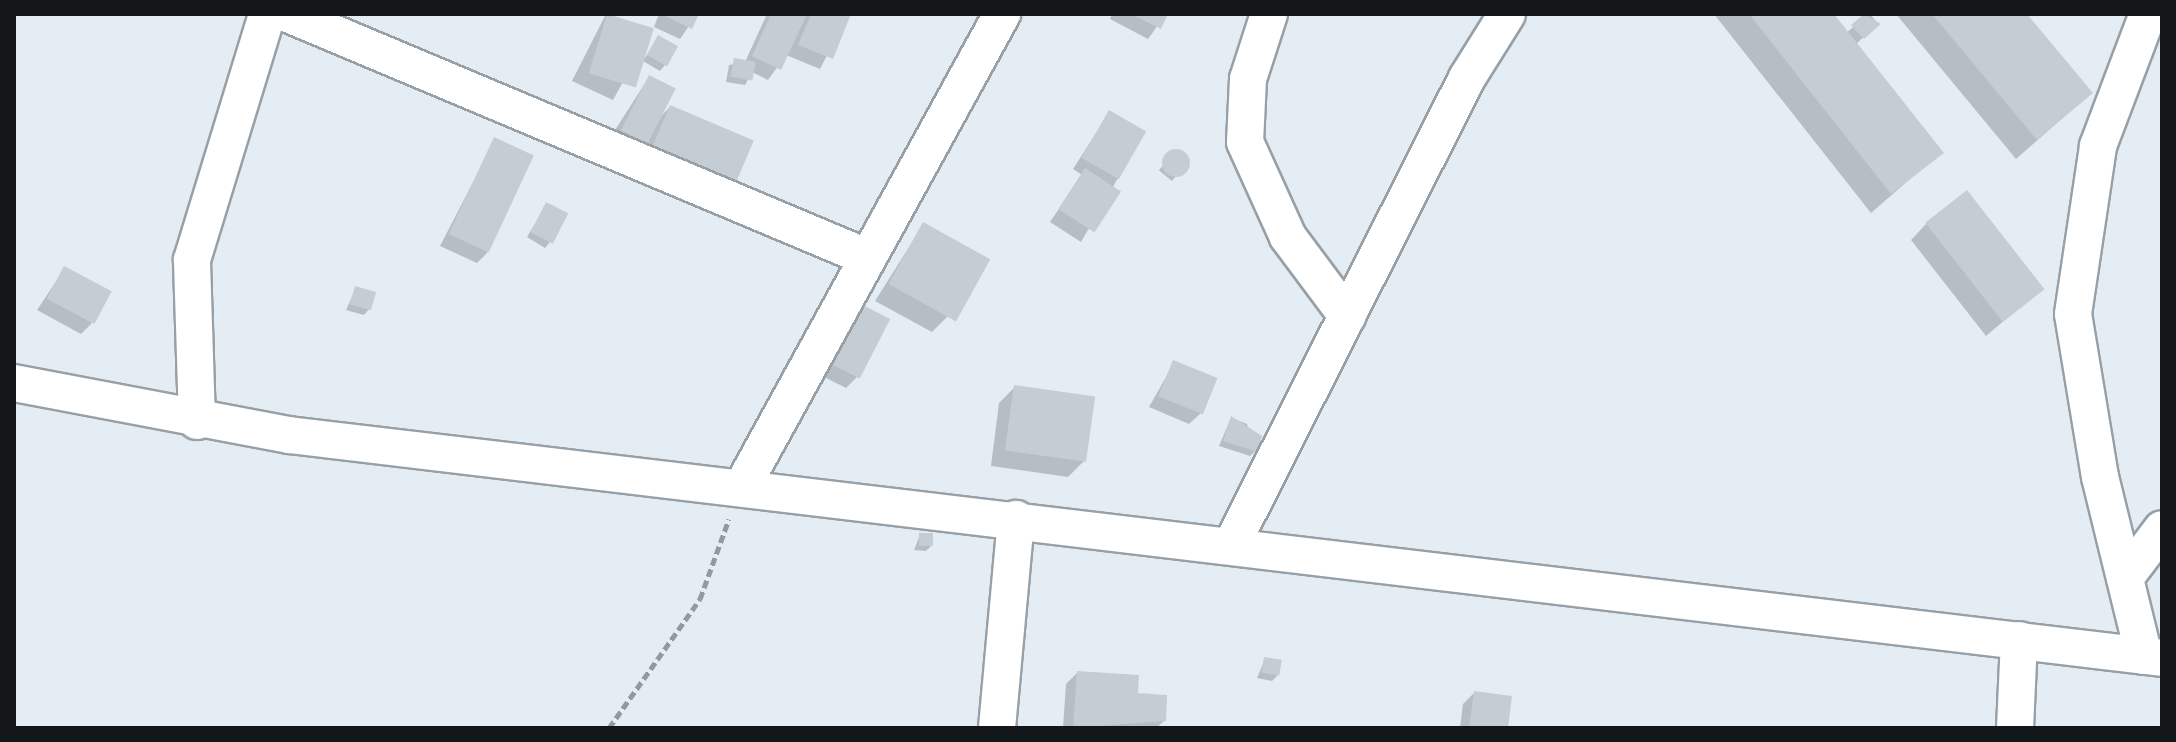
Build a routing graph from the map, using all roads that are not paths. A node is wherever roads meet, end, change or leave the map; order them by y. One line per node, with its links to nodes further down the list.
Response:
1 (267, 14): 10 (street)
2 (288, 14): 7 (street)
3 (1269, 14): 8 (street)
4 (1507, 14): 8 (street)
5 (2148, 14): 15 (street)
6 (995, 16): 7 (street)
7 (864, 256): 11 (street)
8 (1347, 316): 14 (street)
9 (14, 383): 10 (street)
10 (197, 421): 11 (street)
11 (742, 487): 12 (street)
12 (1016, 519): 14 (street); 18 (street)
13 (2162, 529): 15 (street)
14 (1232, 544): 16 (street)
15 (2125, 578): 17 (street)
16 (2019, 640): 17 (street); 19 (street)
17 (2153, 657)
18 (997, 728)
19 (2015, 728)

